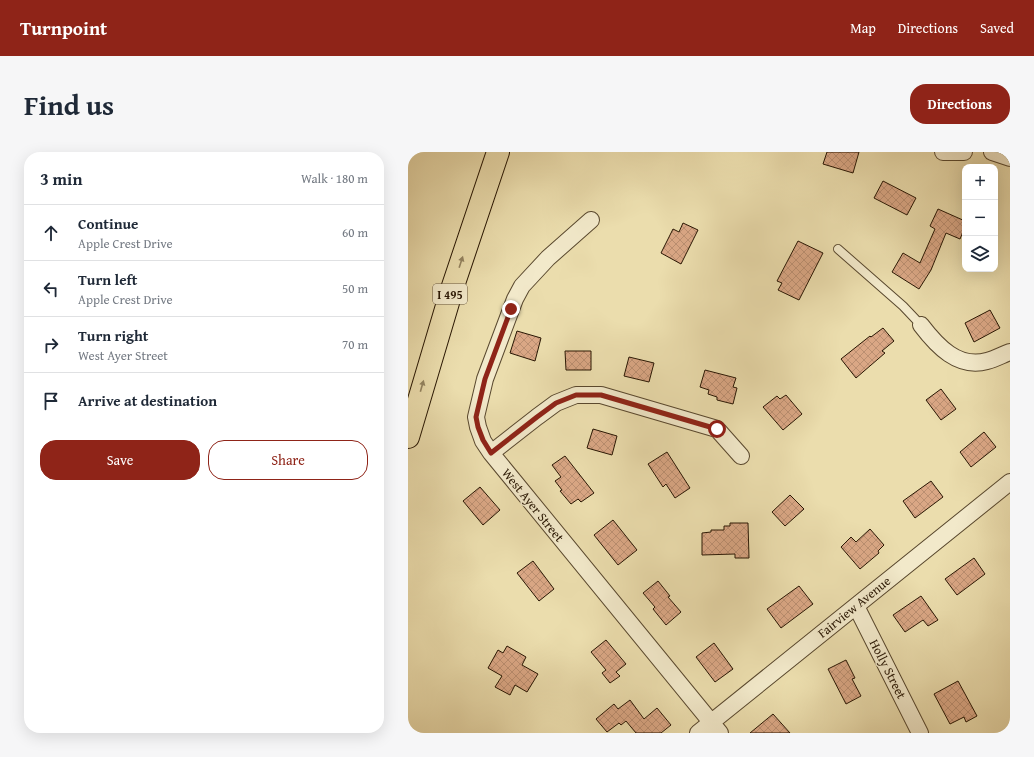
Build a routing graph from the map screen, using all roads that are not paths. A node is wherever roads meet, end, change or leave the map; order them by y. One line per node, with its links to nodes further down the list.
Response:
1 (498, 152): 10 (highway, I 495, one-way to 1)
2 (943, 152): 3 (street)
3 (964, 152)
4 (992, 152): 5 (street)
5 (1010, 158)
6 (591, 220): 11 (street, West Ayer Street)
7 (838, 249): 8 (lane)
8 (921, 325): 9 (street)
9 (1010, 352)
10 (408, 437)
11 (491, 453): 12 (street); 15 (street, West Ayer Street)
12 (741, 456)
13 (1010, 482): 14 (street, Fairview Avenue)
14 (856, 606): 15 (street, Fairview Avenue); 17 (street, Holly Street)
15 (715, 728): 16 (street, Fairview Avenue)
16 (698, 733)
17 (920, 733)

